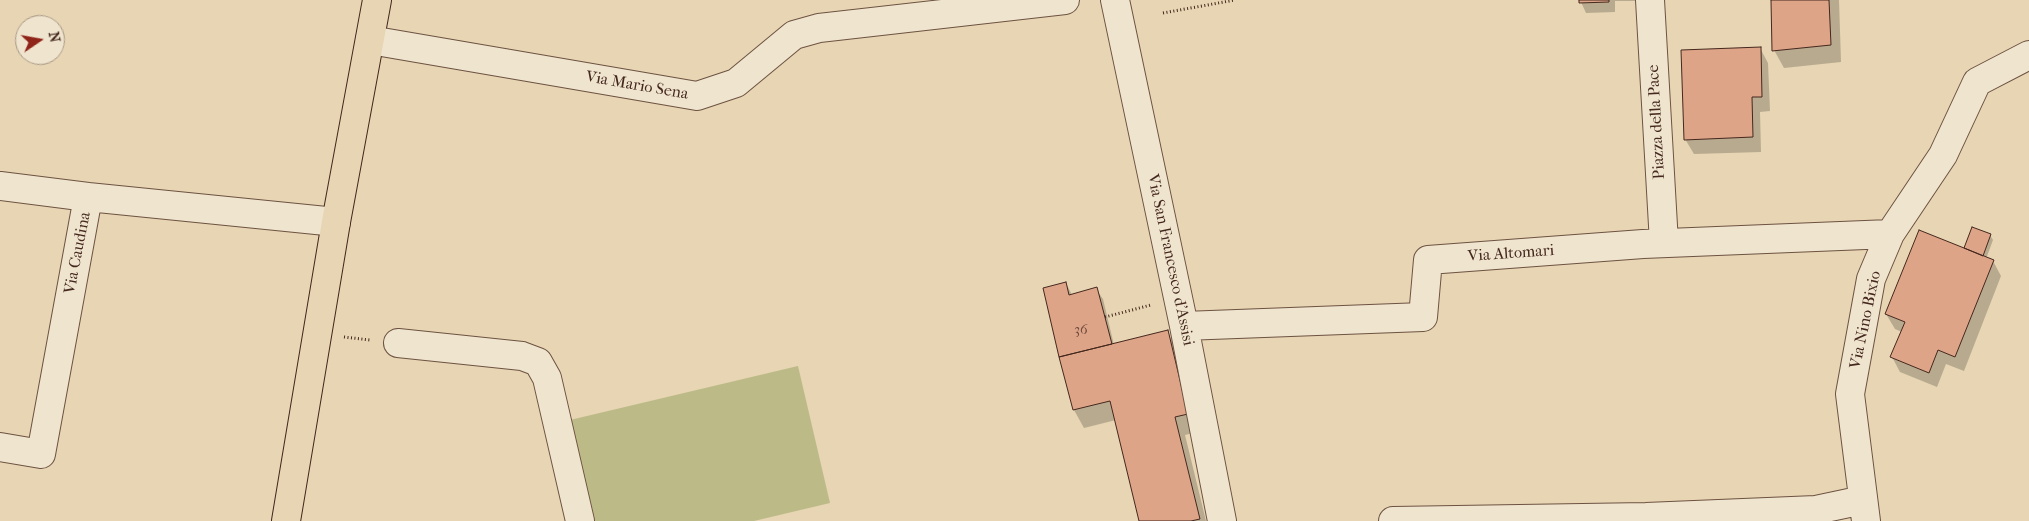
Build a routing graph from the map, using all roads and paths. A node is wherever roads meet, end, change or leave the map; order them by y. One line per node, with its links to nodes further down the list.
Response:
1 (377, 0): 7 (main road)
2 (1065, 0): 7 (street, Via Mario Sena)
3 (1115, 0): 14 (street, Via San Francesco d'Assisi)
4 (1235, 0): 6 (path)
5 (1650, 0): 13 (street, Piazza della Pace)
6 (1163, 12)
7 (370, 40): 11 (main road)
8 (2029, 55): 12 (street, Via Nino Bixio)
9 (0, 186): 10 (street)
10 (88, 197): 11 (street, Via Caudina); 19 (street, Via Caudina)
11 (336, 222): 17 (main road)
12 (1890, 234): 13 (street, Via Altomari); 20 (street, Via Nino Bixio)
13 (1664, 243): 16 (street, Via Altomari)
14 (1178, 299): 15 (path); 16 (street, Via San Francesco d'Assisi)
15 (1105, 317)
16 (1184, 326): 23 (street, Via San Francesco d'Assisi)
17 (317, 333): 18 (path); 21 (main road)
18 (398, 343): 22 (street)
19 (0, 447)
20 (1865, 511): 24 (street)
21 (286, 521)
22 (580, 521)
23 (1222, 521)
24 (1393, 521)

